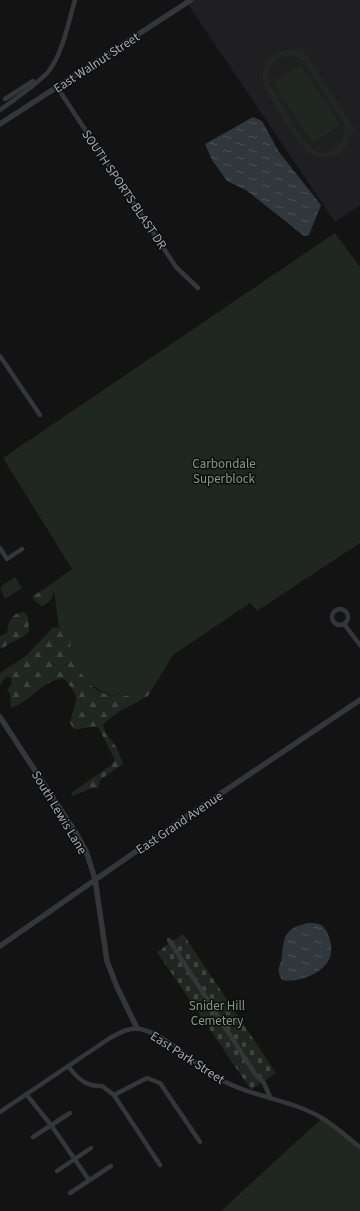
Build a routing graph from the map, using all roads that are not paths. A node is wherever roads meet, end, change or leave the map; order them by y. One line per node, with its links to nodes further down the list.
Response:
1 (75, 0): 3 (street)
2 (191, 0): 4 (street, East Walnut Street)
3 (46, 73): 5 (street); 6 (street)
4 (57, 87): 7 (street, East Walnut Street); 8 (street, SOUTH SPORTS BLAST DR)
5 (5, 99)
6 (0, 110)
7 (0, 124)
8 (198, 288)
9 (0, 356): 10 (street)
10 (40, 414)
11 (0, 548): 12 (street)
12 (22, 550)
13 (344, 624): 14 (street)
14 (360, 645)
15 (360, 700): 17 (street, East Grand Avenue)
16 (0, 717): 17 (street, South Lewis Lane)
17 (96, 879): 19 (street, East Grand Avenue); 20 (street, South Lewis Lane)
18 (169, 940): 24 (street)
19 (0, 946)
20 (137, 1028): 21 (street, East Park Street); 24 (street, East Park Street)
21 (68, 1066): 22 (street, East Park Street); 23 (street)
22 (26, 1094): 25 (street, East Park Street); 27 (street)
23 (114, 1095): 29 (street); 34 (street)
24 (270, 1097): 30 (street, East Park Street)
25 (0, 1112)
26 (70, 1113): 27 (street)
27 (51, 1125): 28 (street); 32 (street)
28 (33, 1137)
29 (200, 1142)
30 (360, 1147)
31 (91, 1148): 32 (street)
32 (74, 1160): 35 (street); 36 (street)
33 (111, 1166): 36 (street)
34 (160, 1166)
35 (57, 1171)
36 (89, 1180): 37 (street)
37 (70, 1193)

